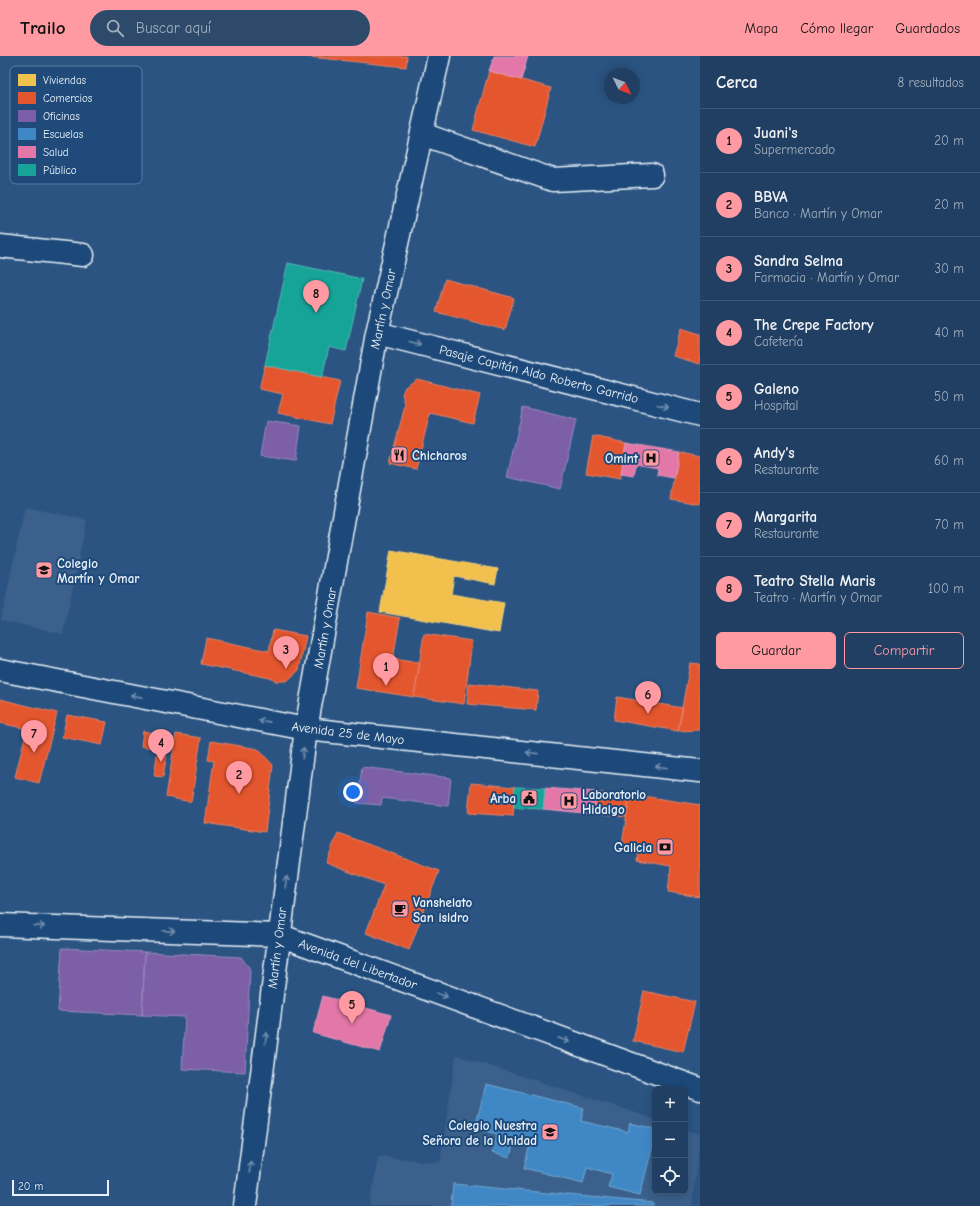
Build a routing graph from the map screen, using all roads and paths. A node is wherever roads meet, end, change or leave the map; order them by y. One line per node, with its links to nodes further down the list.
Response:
1 (439, 56): 2 (street, Martín y Omar)
2 (422, 134): 3 (street); 6 (street, Martín y Omar)
3 (652, 175)
4 (0, 246): 5 (street)
5 (83, 255)
6 (377, 333): 7 (street, Pasaje Capitán Aldo Roberto Garrido, one-way to 7); 9 (street, Martín y Omar)
7 (700, 415)
8 (0, 670): 9 (street, Avenida 25 de Mayo, one-way to 8)
9 (306, 729): 10 (street, Avenida 25 de Mayo, one-way to 9); 12 (street, Martín y Omar, one-way to 9)
10 (700, 771)
11 (0, 925): 12 (street, Avenida del Libertador, one-way to 12)
12 (279, 935): 13 (street, Avenida del Libertador, one-way to 13); 14 (street, Martín y Omar, one-way to 12)
13 (700, 1089)
14 (245, 1206)

